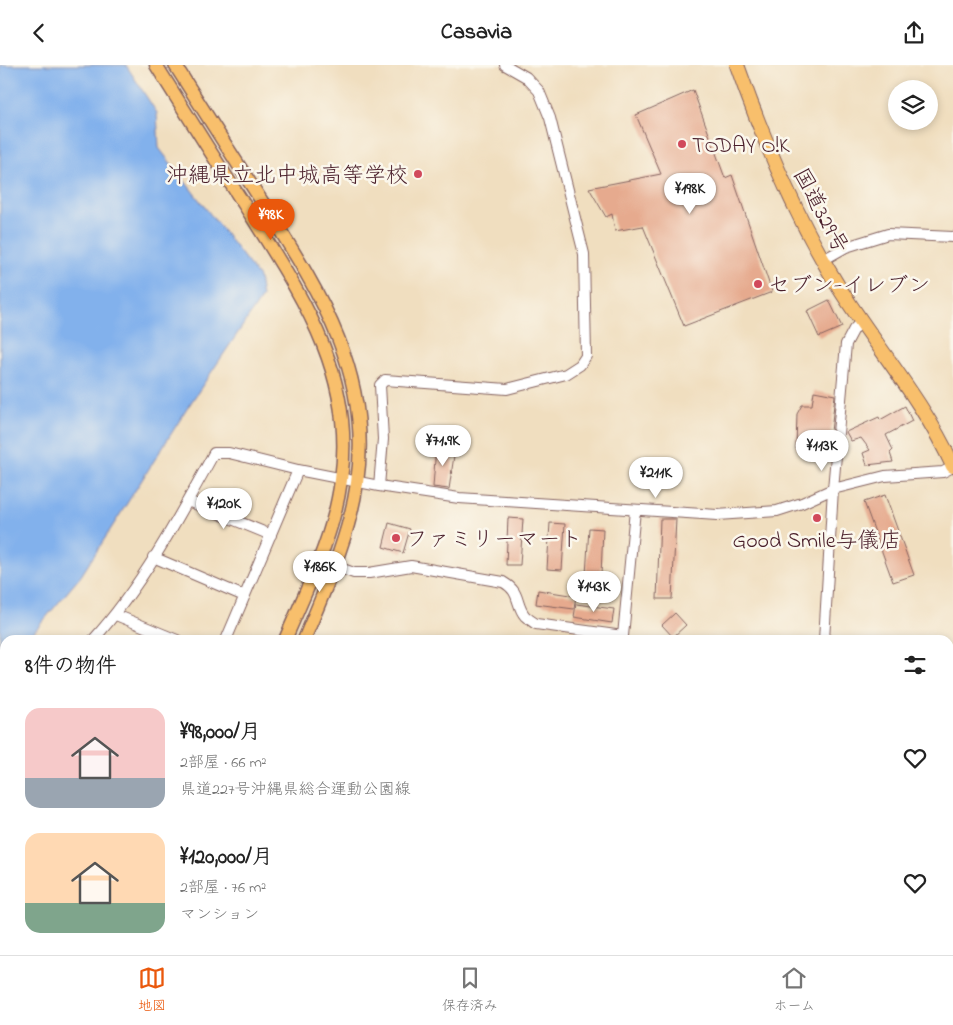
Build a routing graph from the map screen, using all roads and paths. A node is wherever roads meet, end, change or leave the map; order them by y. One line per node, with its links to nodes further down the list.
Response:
1 (156, 65): 10 (main road)
2 (175, 65): 11 (main road)
3 (505, 65): 12 (street)
4 (737, 65): 6 (highway, 国道329号)
5 (953, 237): 6 (street)
6 (823, 260): 7 (highway, 国道329号)
7 (862, 321): 8 (highway, 国道329号); 13 (street)
8 (952, 461): 13 (street)
9 (298, 471): 10 (street); 14 (street); 16 (street)
10 (342, 479): 11 (street); 24 (main road)
11 (357, 482): 12 (street); 18 (main road)
12 (379, 486): 15 (street)
13 (832, 489): 15 (street); 26 (street)
14 (188, 501): 16 (street); 17 (street)
15 (635, 510): 18 (street)
16 (271, 535): 19 (street)
17 (153, 557): 19 (street); 20 (street)
18 (334, 566): 25 (main road)
19 (244, 596): 23 (street)
20 (116, 615): 21 (street); 22 (street)
21 (98, 635)
22 (154, 635)
23 (228, 635)
24 (287, 635)
25 (306, 635)
26 (824, 635)

